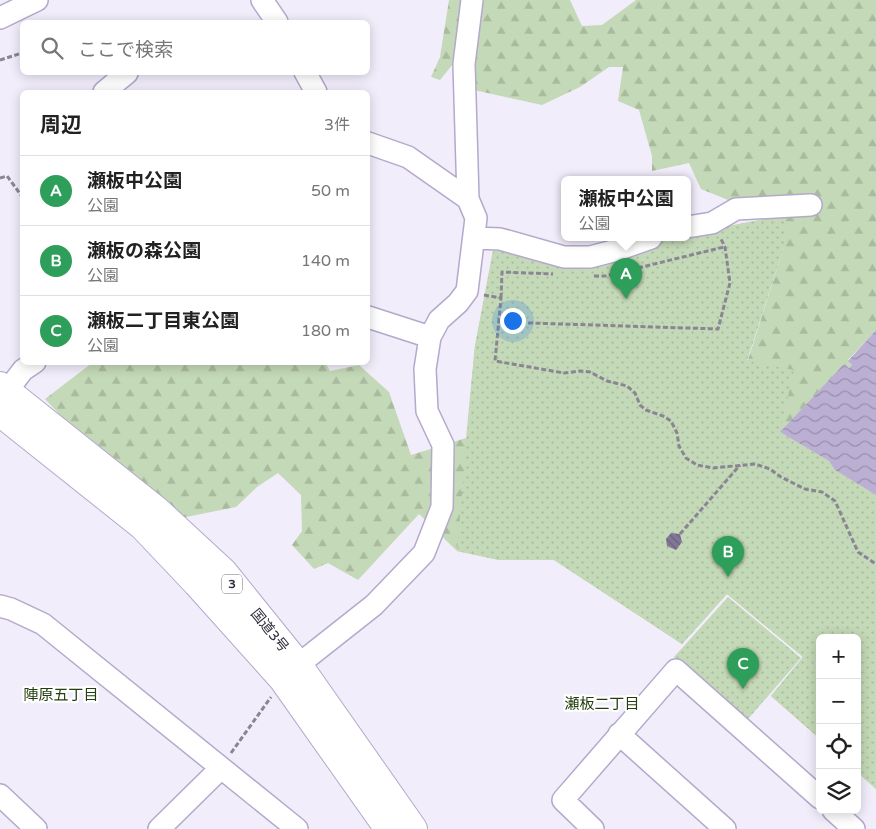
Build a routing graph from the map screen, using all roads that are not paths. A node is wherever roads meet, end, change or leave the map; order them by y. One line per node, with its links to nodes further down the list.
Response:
1 (3, 0): 5 (street)
2 (37, 0): 6 (street)
3 (262, 0): 7 (street)
4 (472, 0): 13 (street)
5 (0, 12)
6 (0, 18)
7 (276, 20)
8 (125, 75): 10 (street)
9 (308, 75): 11 (street)
10 (106, 90)
11 (315, 90)
12 (370, 144): 13 (street)
13 (468, 199): 16 (street)
14 (811, 205): 15 (street)
15 (691, 226)
16 (475, 238): 17 (street); 19 (street)
17 (642, 241)
18 (370, 318): 19 (street)
19 (430, 338): 23 (street)
20 (30, 365): 21 (street)
21 (1, 403): 23 (highway, 国道3号 / 3)
22 (0, 606): 25 (street)
23 (291, 672): 32 (highway, 国道3号 / 3); 33 (highway, 国道3号 / 3)
24 (619, 734): 26 (street); 34 (street); 35 (street)
25 (220, 768): 29 (street); 31 (street)
26 (816, 794)
27 (0, 795): 30 (street)
28 (837, 814): 36 (street)
29 (288, 826)
30 (36, 829)
31 (159, 829)
32 (389, 829)
33 (413, 829)
34 (593, 829)
35 (725, 829)
36 (854, 829)

